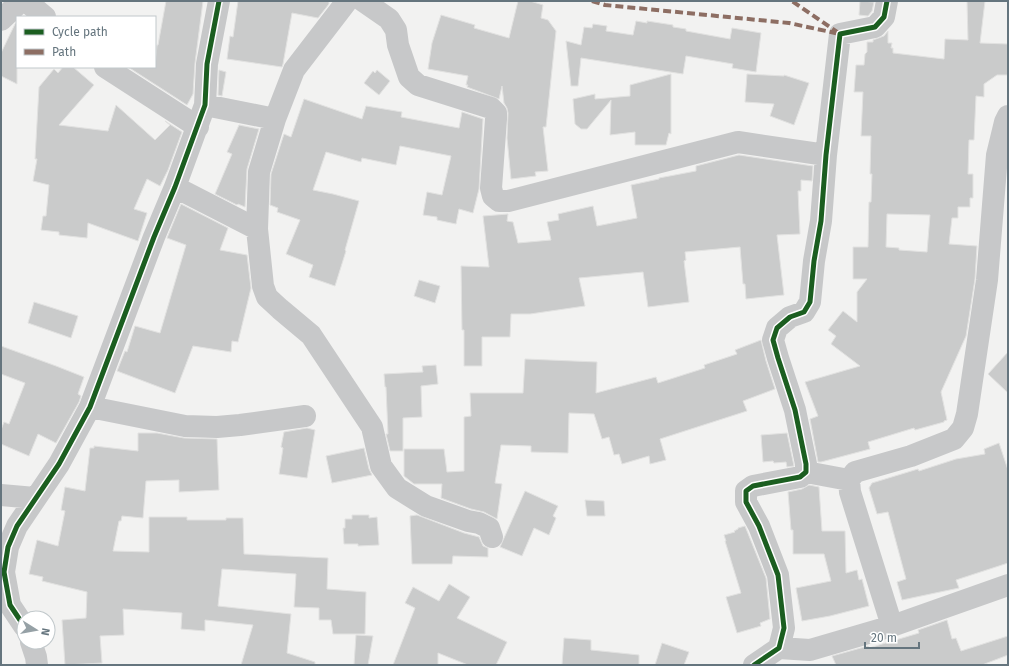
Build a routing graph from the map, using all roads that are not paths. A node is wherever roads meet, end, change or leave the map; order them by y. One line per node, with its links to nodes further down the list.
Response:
1 (21, 1): 8 (street)
2 (26, 1): 7 (street)
3 (218, 1): 10 (street)
4 (347, 1): 12 (street)
5 (363, 1): 14 (street)
6 (887, 1): 14 (street)
7 (43, 16)
8 (1, 20)
9 (106, 68): 13 (street)
10 (205, 105): 12 (street); 13 (street)
11 (1008, 116): 20 (street)
12 (276, 119): 16 (street)
13 (198, 126): 15 (street)
14 (826, 156): 19 (street)
15 (175, 187): 16 (street); 17 (street)
16 (257, 229): 23 (street)
17 (90, 407): 18 (street); 22 (street)
18 (305, 416)
19 (806, 472): 20 (street); 27 (street)
20 (849, 480): 26 (street)
21 (1, 495): 22 (street)
22 (35, 498): 25 (street)
23 (492, 537)
24 (1008, 585): 26 (street)
25 (16, 614)
26 (892, 626): 29 (street)
27 (779, 648): 29 (street); 31 (street)
28 (34, 650): 30 (street)
29 (812, 658)
30 (37, 665)
31 (754, 665)

